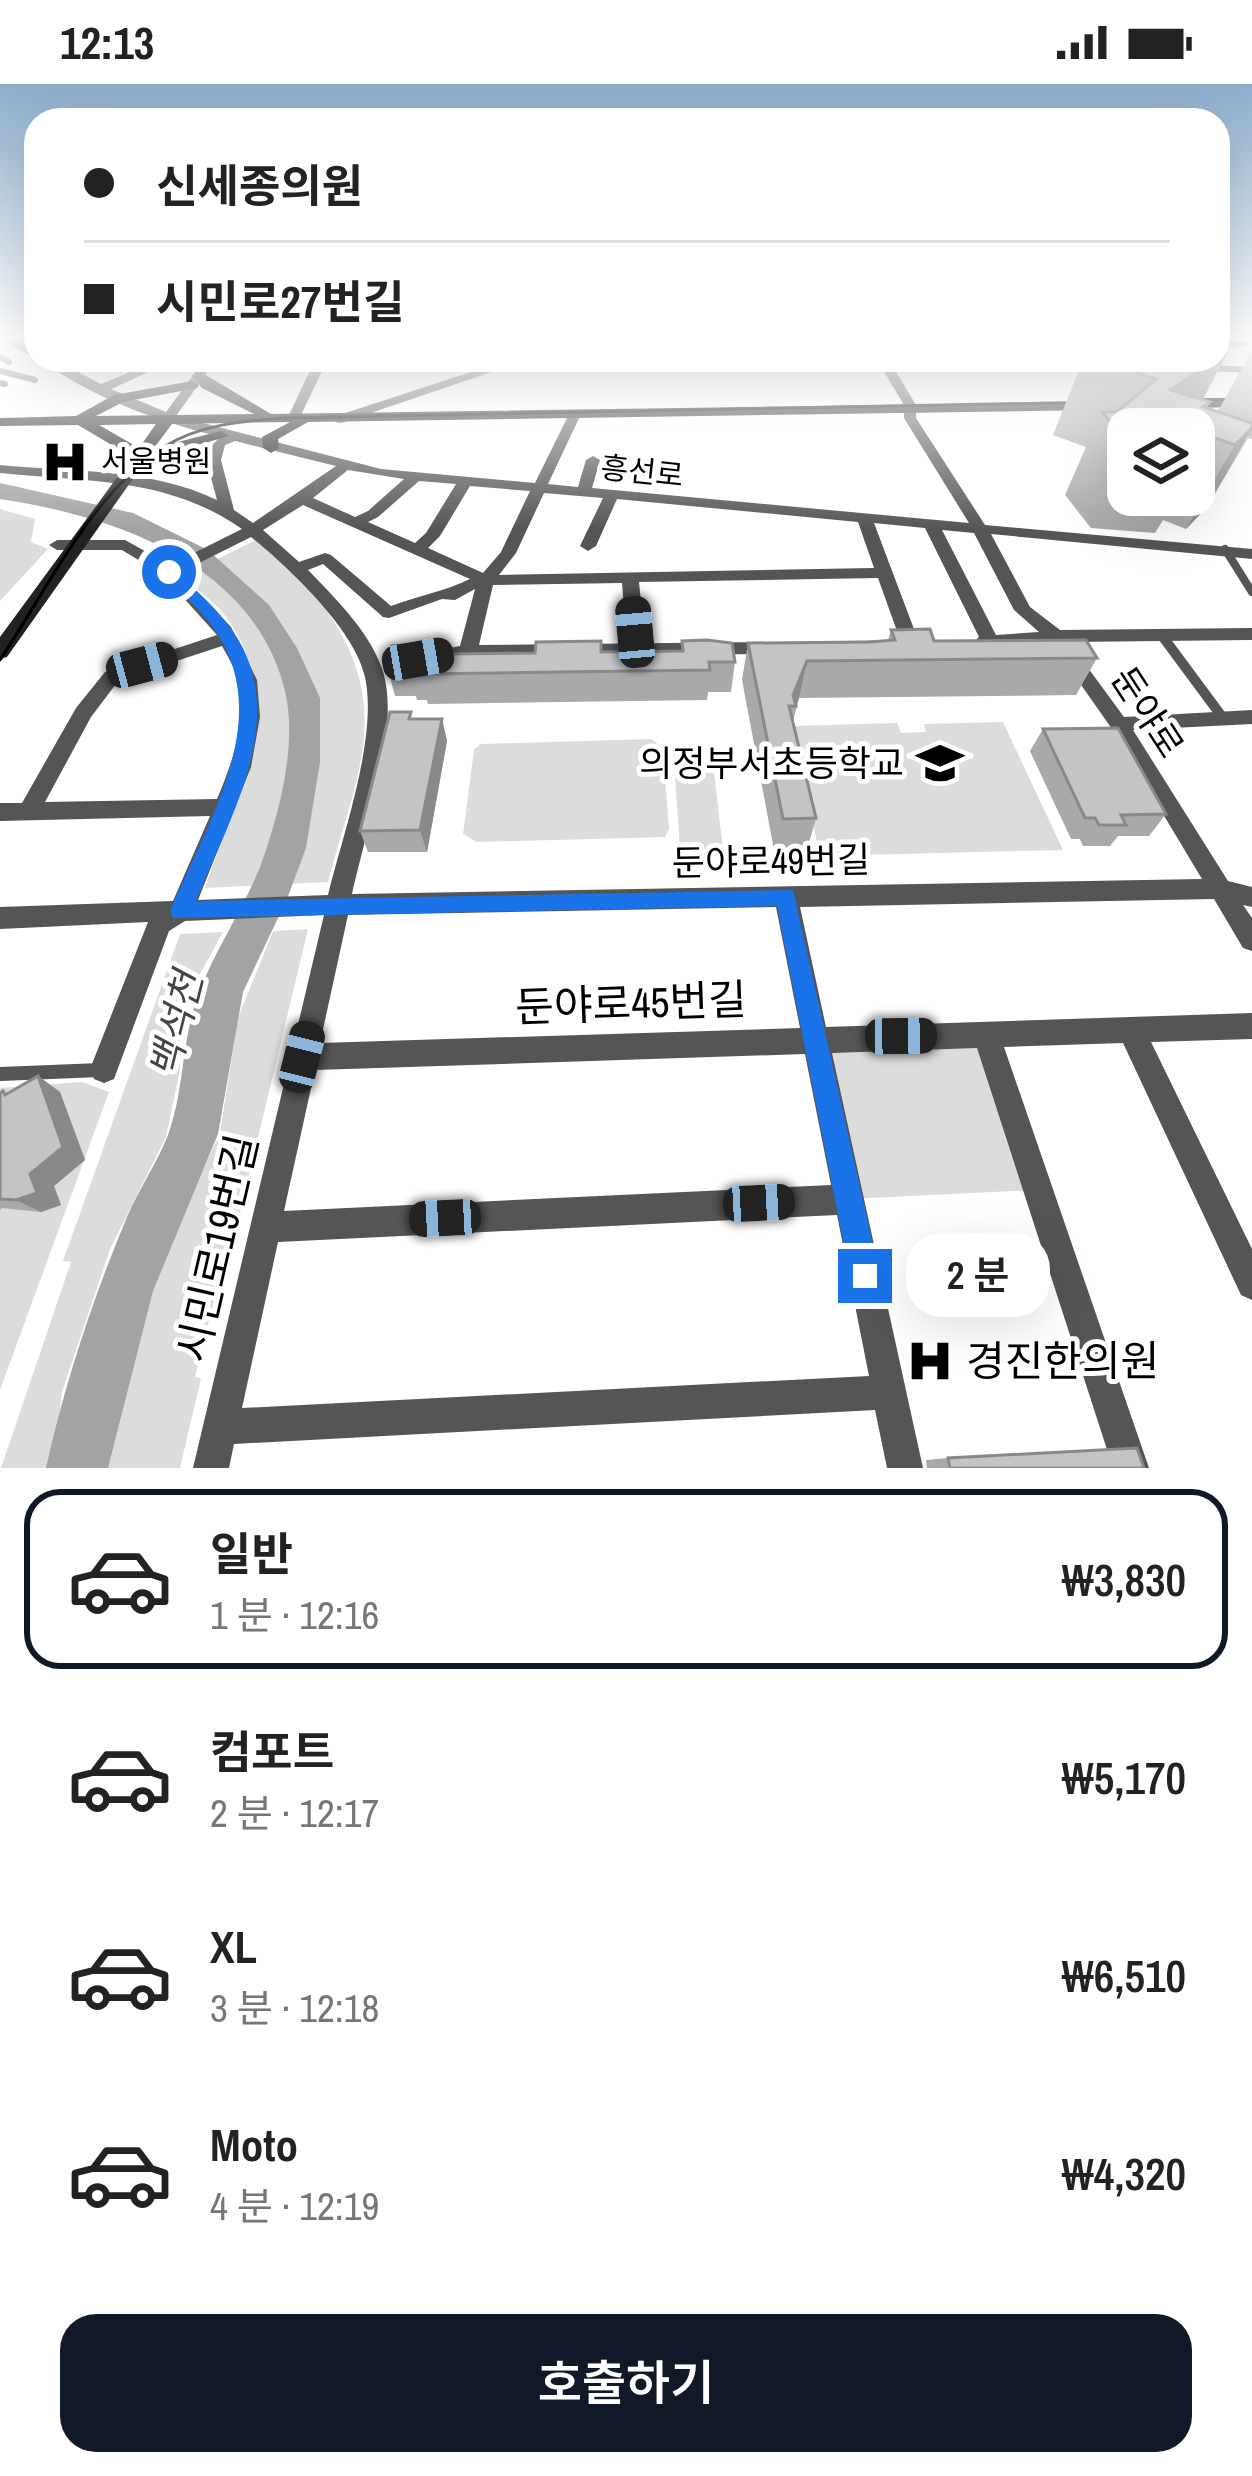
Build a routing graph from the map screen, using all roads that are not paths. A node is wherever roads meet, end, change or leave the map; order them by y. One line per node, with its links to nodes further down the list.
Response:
1 (115, 401): 17 (street)
2 (126, 401): 13 (street, 흥선로)
3 (181, 401): 13 (street)
4 (237, 401): 14 (street)
5 (298, 401): 14 (street)
6 (397, 401): 16 (street)
7 (907, 401): 11 (street, 둔야로)
8 (1102, 401): 11 (street)
9 (1196, 401): 10 (street)
10 (1252, 403)
11 (910, 405): 12 (street); 36 (street, 둔야로)
12 (575, 414): 16 (street); 28 (street)
13 (169, 417): 14 (street); 17 (street); 19 (street, 흥선로); 21 (street)
14 (289, 417): 15 (street)
15 (315, 419): 16 (street); 20 (street)
16 (340, 419)
17 (71, 421): 18 (street); 21 (street)
18 (0, 422)
19 (226, 437): 20 (street, 흥선로); 21 (street); 32 (street)
20 (271, 448): 23 (street, 흥선로)
21 (138, 459): 27 (street)
22 (593, 460): 29 (street)
23 (343, 467): 25 (street, 흥선로); 31 (street)
24 (0, 469): 27 (street)
25 (415, 477): 26 (street, 흥선로); 34 (street)
26 (464, 483): 28 (street, 흥선로); 40 (street)
27 (120, 484): 32 (street); 38 (street)
28 (537, 489): 29 (street, 흥선로); 47 (street)
29 (583, 494): 30 (street, 흥선로)
30 (610, 498): 33 (street, 흥선로); 39 (street)
31 (305, 500): 34 (street); 37 (street)
32 (227, 510): 37 (street)
33 (864, 518): 35 (street, 흥선로); 45 (street)
34 (356, 522): 40 (street)
35 (932, 526): 36 (street, 흥선로); 52 (street)
36 (980, 529): 41 (street, 흥선로); 52 (street, 둔야로)
37 (256, 530): 43 (street); 44 (street)
38 (72, 542): 44 (street); 57 (street)
39 (588, 546)
40 (418, 550): 47 (street)
41 (1225, 550): 42 (street, 흥선로); 48 (lane)
42 (1252, 554)
43 (294, 570): 47 (street); 58 (street)
44 (169, 572): 53 (street)
45 (883, 573): 46 (street); 54 (street)
46 (630, 579): 47 (street); 49 (street)
47 (484, 580): 56 (street)
48 (1252, 592)
49 (635, 632)
50 (1252, 634): 51 (street)
51 (1162, 635): 52 (street); 60 (lane)
52 (1057, 636): 61 (street, 둔야로)
53 (227, 638): 62 (street); 64 (street)
54 (890, 646)
55 (784, 648): 56 (street)
56 (468, 651): 58 (street)
57 (0, 652)
58 (373, 670): 68 (street, 시민로19번길)
59 (1252, 717): 60 (street)
60 (1223, 718): 61 (street)
61 (1119, 724): 65 (street, 둔야로)
62 (226, 807): 64 (street); 69 (street)
63 (0, 812): 64 (street)
64 (29, 812)
65 (1220, 889): 66 (street, 둔야로49번길); 67 (street, 둔야로49번길); 71 (street, 둔야로)
66 (786, 896): 68 (street, 둔야로49번길); 75 (street)
67 (1252, 898)
68 (332, 906): 69 (street, 둔야로49번길); 76 (street, 시민로19번길)
69 (185, 911): 70 (street, 둔야로49번길); 77 (street)
70 (0, 918)
71 (1252, 940)
72 (1252, 1026): 73 (street, 둔야로45번길)
73 (1131, 1030): 74 (street, 둔야로45번길); 81 (street)
74 (986, 1035): 75 (street, 둔야로45번길); 86 (street)
75 (816, 1038): 76 (street, 둔야로45번길); 79 (street)
76 (302, 1057): 80 (street, 시민로19번길)
77 (104, 1070): 78 (lane)
78 (0, 1074)
79 (849, 1198): 80 (street); 82 (street)
80 (266, 1227): 83 (street, 시민로19번길)
81 (1252, 1284)
82 (889, 1392): 83 (street); 85 (street)
83 (220, 1426): 84 (street, 시민로19번길)
84 (211, 1468)
85 (905, 1468)
86 (1131, 1468)

